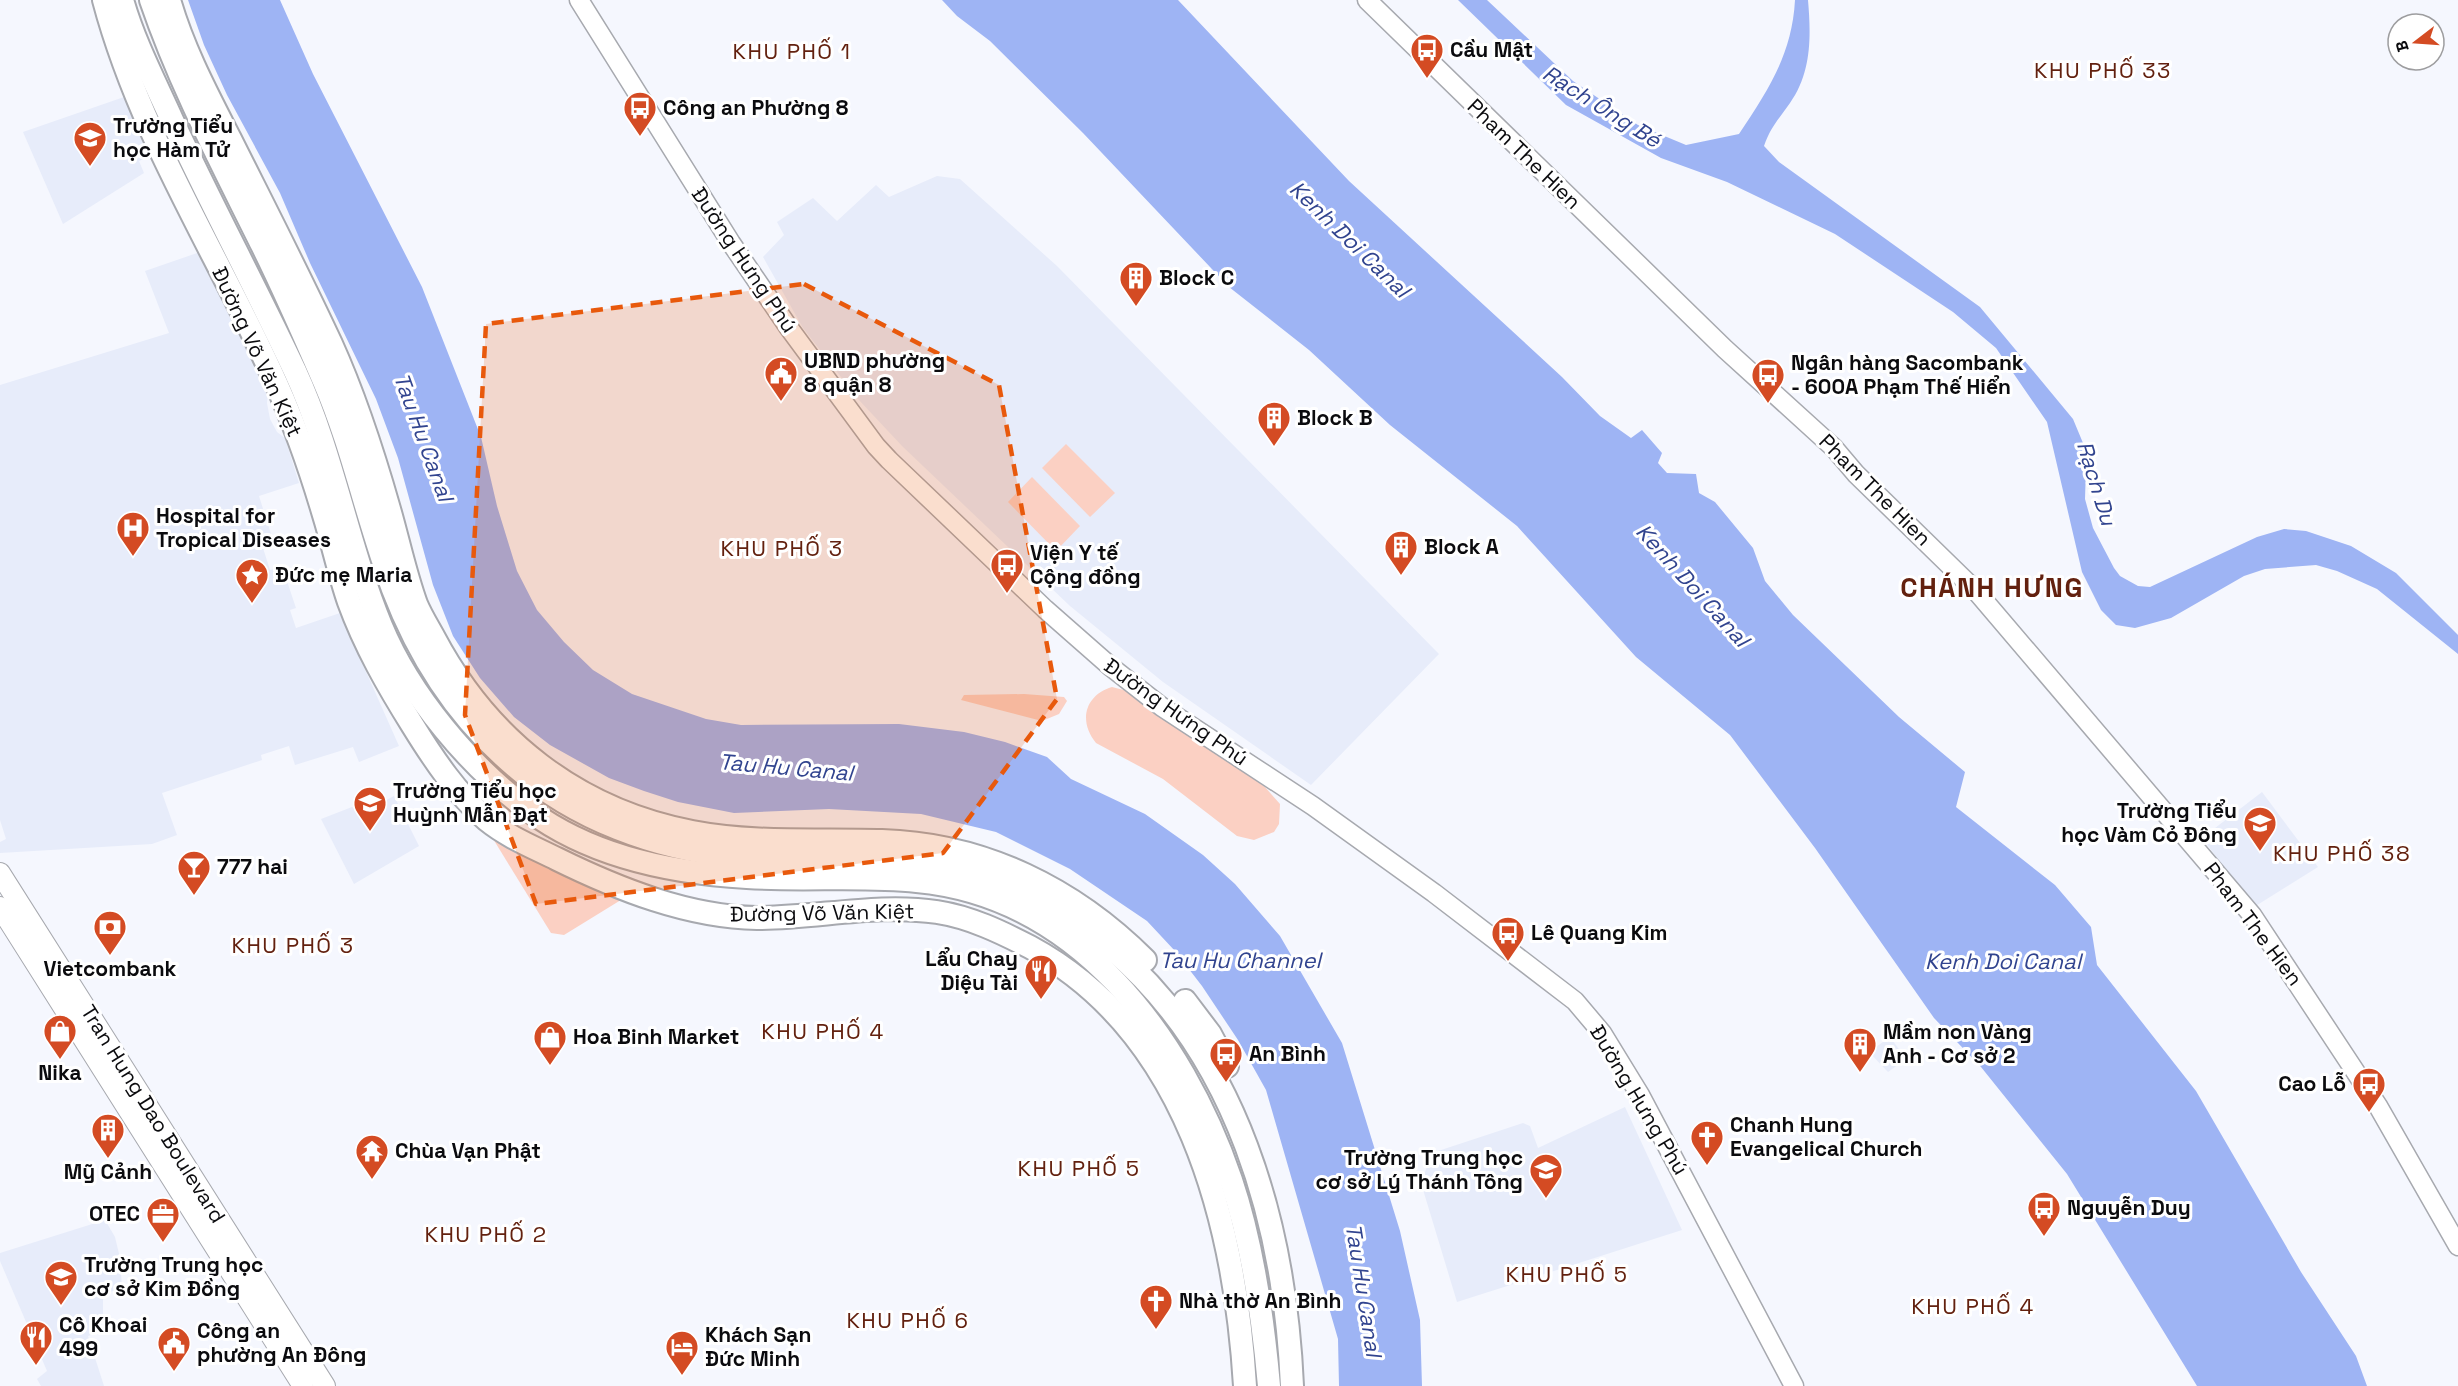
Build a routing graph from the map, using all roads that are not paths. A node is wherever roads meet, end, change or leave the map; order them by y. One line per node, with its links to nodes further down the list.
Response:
1 (104, 0): 9 (highway, Đường Võ Văn Kiệt)
2 (122, 0): 8 (highway, Đường Võ Văn Kiệt)
3 (151, 0): 7 (highway)
4 (169, 0): 7 (highway)
5 (579, 0): 26 (main road, Đường Hưng Phú)
6 (1367, 0): 13 (main road, Pham The Hien)
7 (476, 718): 8 (highway); 17 (highway)
8 (452, 738): 9 (highway); 14 (highway, Đường Võ Văn Kiệt)
9 (429, 752): 15 (highway, Đường Võ Văn Kiệt)
10 (0, 873): 12 (main road, Tran Hung Dao Boulevard)
11 (0, 907): 12 (main road, Tran Hung Dao Boulevard)
12 (36, 947): 16 (main road, Tran Hung Dao Boulevard)
13 (2458, 1246)
14 (1258, 1305): 15 (highway); 18 (highway, Đường Võ Văn Kiệt)
15 (1239, 1326): 19 (highway, Đường Võ Văn Kiệt)
16 (286, 1341): 20 (main road, Tran Hung Dao Boulevard); 21 (main road, Tran Hung Dao Boulevard)
17 (1297, 1348): 18 (highway); 24 (highway); 25 (highway)
18 (1266, 1351): 19 (highway); 23 (highway, Đường Võ Văn Kiệt)
19 (1243, 1353): 22 (highway, Đường Võ Văn Kiệt)
20 (303, 1386)
21 (325, 1386)
22 (1245, 1386)
23 (1269, 1386)
24 (1292, 1386)
25 (1308, 1386)
26 (1794, 1386)

